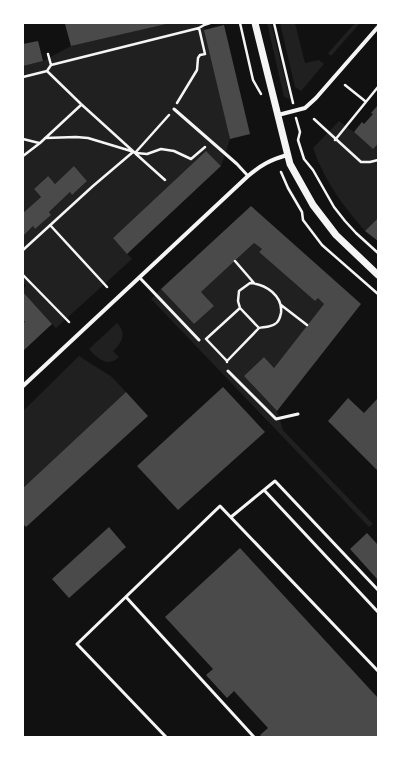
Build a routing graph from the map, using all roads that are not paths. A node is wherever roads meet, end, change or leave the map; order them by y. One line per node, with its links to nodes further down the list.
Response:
1 (255, 23): 4 (street)
2 (378, 27): 4 (street)
3 (174, 109): 6 (lane)
4 (278, 115): 5 (street)
5 (287, 155): 6 (street); 7 (street)
6 (248, 176): 8 (street)
7 (378, 275)
8 (140, 278): 9 (lane); 11 (street)
9 (199, 340)
10 (228, 371): 12 (lane)
11 (23, 386)
12 (298, 414)
13 (264, 490): 14 (lane); 15 (lane); 17 (lane)
14 (231, 518): 16 (lane); 18 (lane)
15 (378, 590)
16 (126, 597): 19 (lane); 20 (lane)
17 (378, 612)
18 (378, 671)
19 (166, 737)
20 (254, 737)

